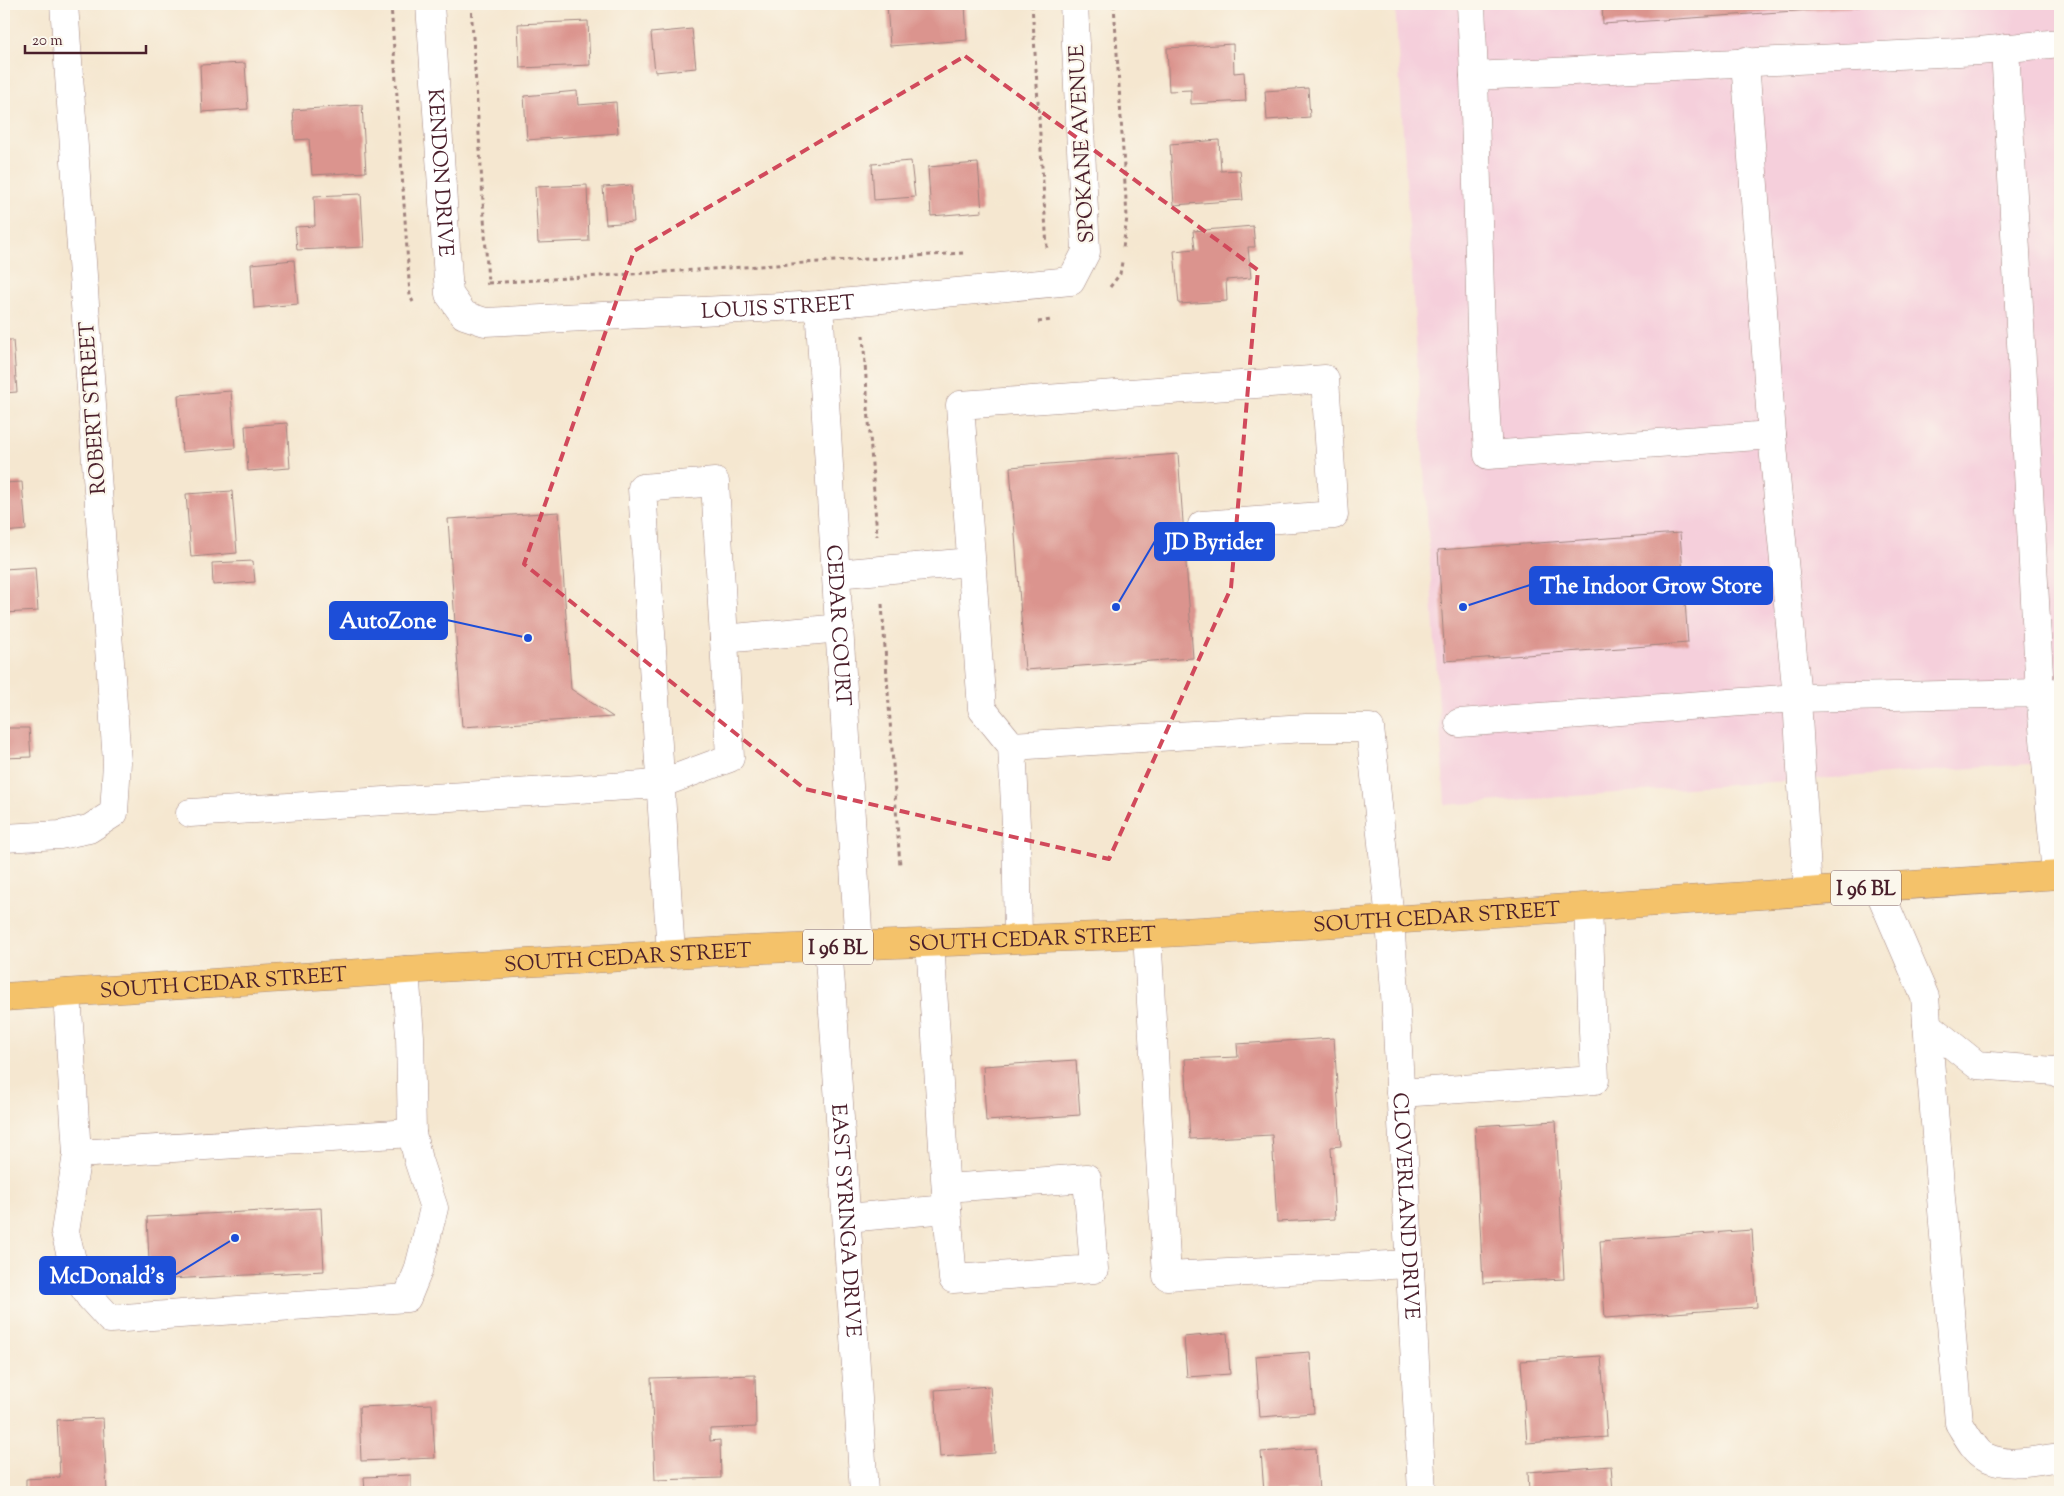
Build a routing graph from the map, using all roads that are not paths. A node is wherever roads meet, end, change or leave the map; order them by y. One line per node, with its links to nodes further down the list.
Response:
1 (64, 4): 24 (street, ROBERT STREET)
2 (430, 4): 11 (street, KENDON DRIVE)
3 (1074, 4): 9 (street, SPOKANE AVENUE)
4 (1471, 4): 8 (street)
5 (2060, 43): 6 (street)
6 (2005, 48): 7 (street); 18 (street)
7 (1745, 61): 8 (street); 12 (street)
8 (1474, 76): 12 (street)
9 (1071, 281): 10 (street, LOUIS STREET)
10 (819, 305): 11 (street, LOUIS STREET); 15 (street, CEDAR COURT)
11 (484, 322)
12 (1772, 435): 19 (street)
13 (1202, 525): 14 (street)
14 (971, 562): 15 (street); 21 (street)
15 (836, 574): 16 (street, CEDAR COURT)
16 (840, 628): 17 (street); 33 (street, CEDAR COURT)
17 (724, 639): 22 (street); 22 (street)
18 (2050, 692): 19 (street); 25 (street)
19 (1797, 698): 20 (street); 27 (street)
20 (1459, 722)
21 (1012, 746): 29 (street, CLOVERLAND DRIVE); 31 (street)
22 (660, 784): 23 (street); 35 (street)
23 (190, 813)
24 (4, 838)
25 (2058, 875): 26 (main road, SOUTH CEDAR STREET / I 96 BL)
26 (1878, 888): 27 (main road, SOUTH CEDAR STREET / I 96 BL); 39 (street)
27 (1808, 892): 28 (main road, SOUTH CEDAR STREET / I 96 BL)
28 (1588, 907): 29 (main road, SOUTH CEDAR STREET / I 96 BL); 41 (street)
29 (1390, 920): 30 (main road, SOUTH CEDAR STREET / I 96 BL); 41 (street, CLOVERLAND DRIVE)
30 (1147, 934): 31 (main road, SOUTH CEDAR STREET / I 96 BL); 46 (street)
31 (1018, 938): 32 (main road, SOUTH CEDAR STREET / I 96 BL)
32 (930, 942): 33 (main road, SOUTH CEDAR STREET / I 96 BL); 44 (street)
33 (859, 946): 34 (main road, SOUTH CEDAR STREET / I 96 BL)
34 (828, 947): 35 (main road, SOUTH CEDAR STREET / I 96 BL); 45 (street, EAST SYRINGA DRIVE)
35 (671, 954): 36 (main road, SOUTH CEDAR STREET / I 96 BL)
36 (405, 970): 37 (main road, SOUTH CEDAR STREET / I 96 BL); 42 (street)
37 (67, 993): 38 (main road, SOUTH CEDAR STREET / I 96 BL); 43 (street)
38 (4, 997)
39 (1927, 1025): 40 (street); 47 (street)
40 (2060, 1074)
41 (1400, 1093): 46 (street, CLOVERLAND DRIVE)
42 (412, 1133): 43 (street); 43 (street)
43 (77, 1154)
44 (947, 1198): 44 (street); 45 (street)
45 (846, 1218): 48 (street, EAST SYRINGA DRIVE)
46 (1410, 1264): 49 (street, CLOVERLAND DRIVE)
47 (2060, 1457)
48 (864, 1492)
49 (1422, 1492)

